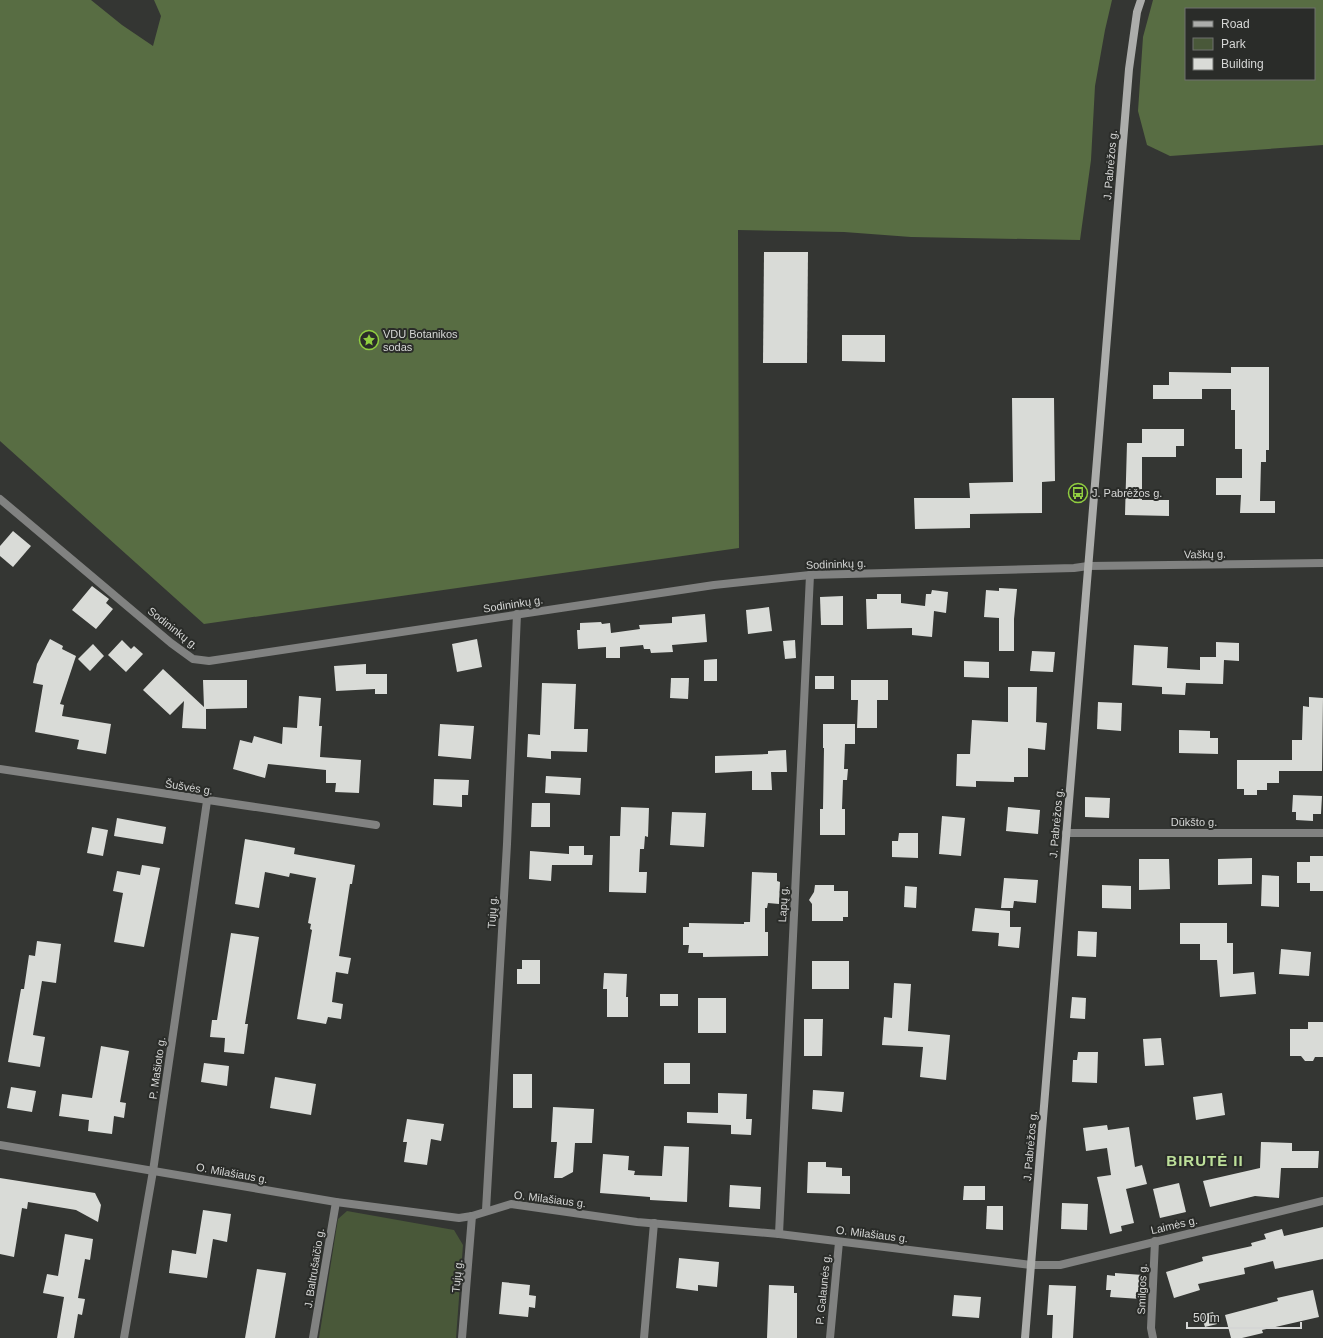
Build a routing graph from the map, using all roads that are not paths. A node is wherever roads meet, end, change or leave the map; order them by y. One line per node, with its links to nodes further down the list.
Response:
1 (1141, 0): 4 (street, J. Pabrėžos g.)
2 (0, 499): 6 (street, Sodininkų g.)
3 (1323, 563): 4 (street, Vaškų g.)
4 (1088, 566): 5 (street, Sodininkų g.); 10 (street, J. Pabrėžos g.)
5 (810, 575): 6 (street, Sodininkų g.); 19 (street, Lapų g.)
6 (516, 614): 16 (street, Tujų g.)
7 (0, 769): 8 (street, Šušvės g.)
8 (207, 801): 9 (street, Šušvės g.); 13 (street, P. Mašioto g.)
9 (376, 825)
10 (1066, 833): 11 (street, Dūkšto g.); 22 (street, J. Pabrėžos g.)
11 (1323, 833)
12 (0, 1145): 13 (street, O. Milašiaus g.)
13 (153, 1171): 15 (street, O. Milašiaus g.); 23 (street, P. Mašioto g.)
14 (1323, 1201): 20 (street, Laimės g.)
15 (336, 1202): 17 (street, O. Milašiaus g.); 24 (street, J. Baltrušaičio g.)
16 (486, 1210): 17 (street, O. Milašiaus g.); 18 (street, O. Milašiaus g.)
17 (472, 1216): 25 (street, Tujų g.)
18 (654, 1223): 19 (street, O. Milašiaus g.); 26 (street)
19 (778, 1234): 21 (street, O. Milašiaus g.)
20 (1155, 1241): 22 (street, Laimės g.); 29 (street, Smilgos g.)
21 (839, 1242): 22 (street, O. Milašiaus g.); 27 (street, P. Galaunės g.)
22 (1031, 1265): 28 (street, J. Pabrėžos g.)
23 (124, 1338)
24 (313, 1338)
25 (462, 1338)
26 (644, 1338)
27 (830, 1338)
28 (1025, 1338)
29 (1153, 1338)

